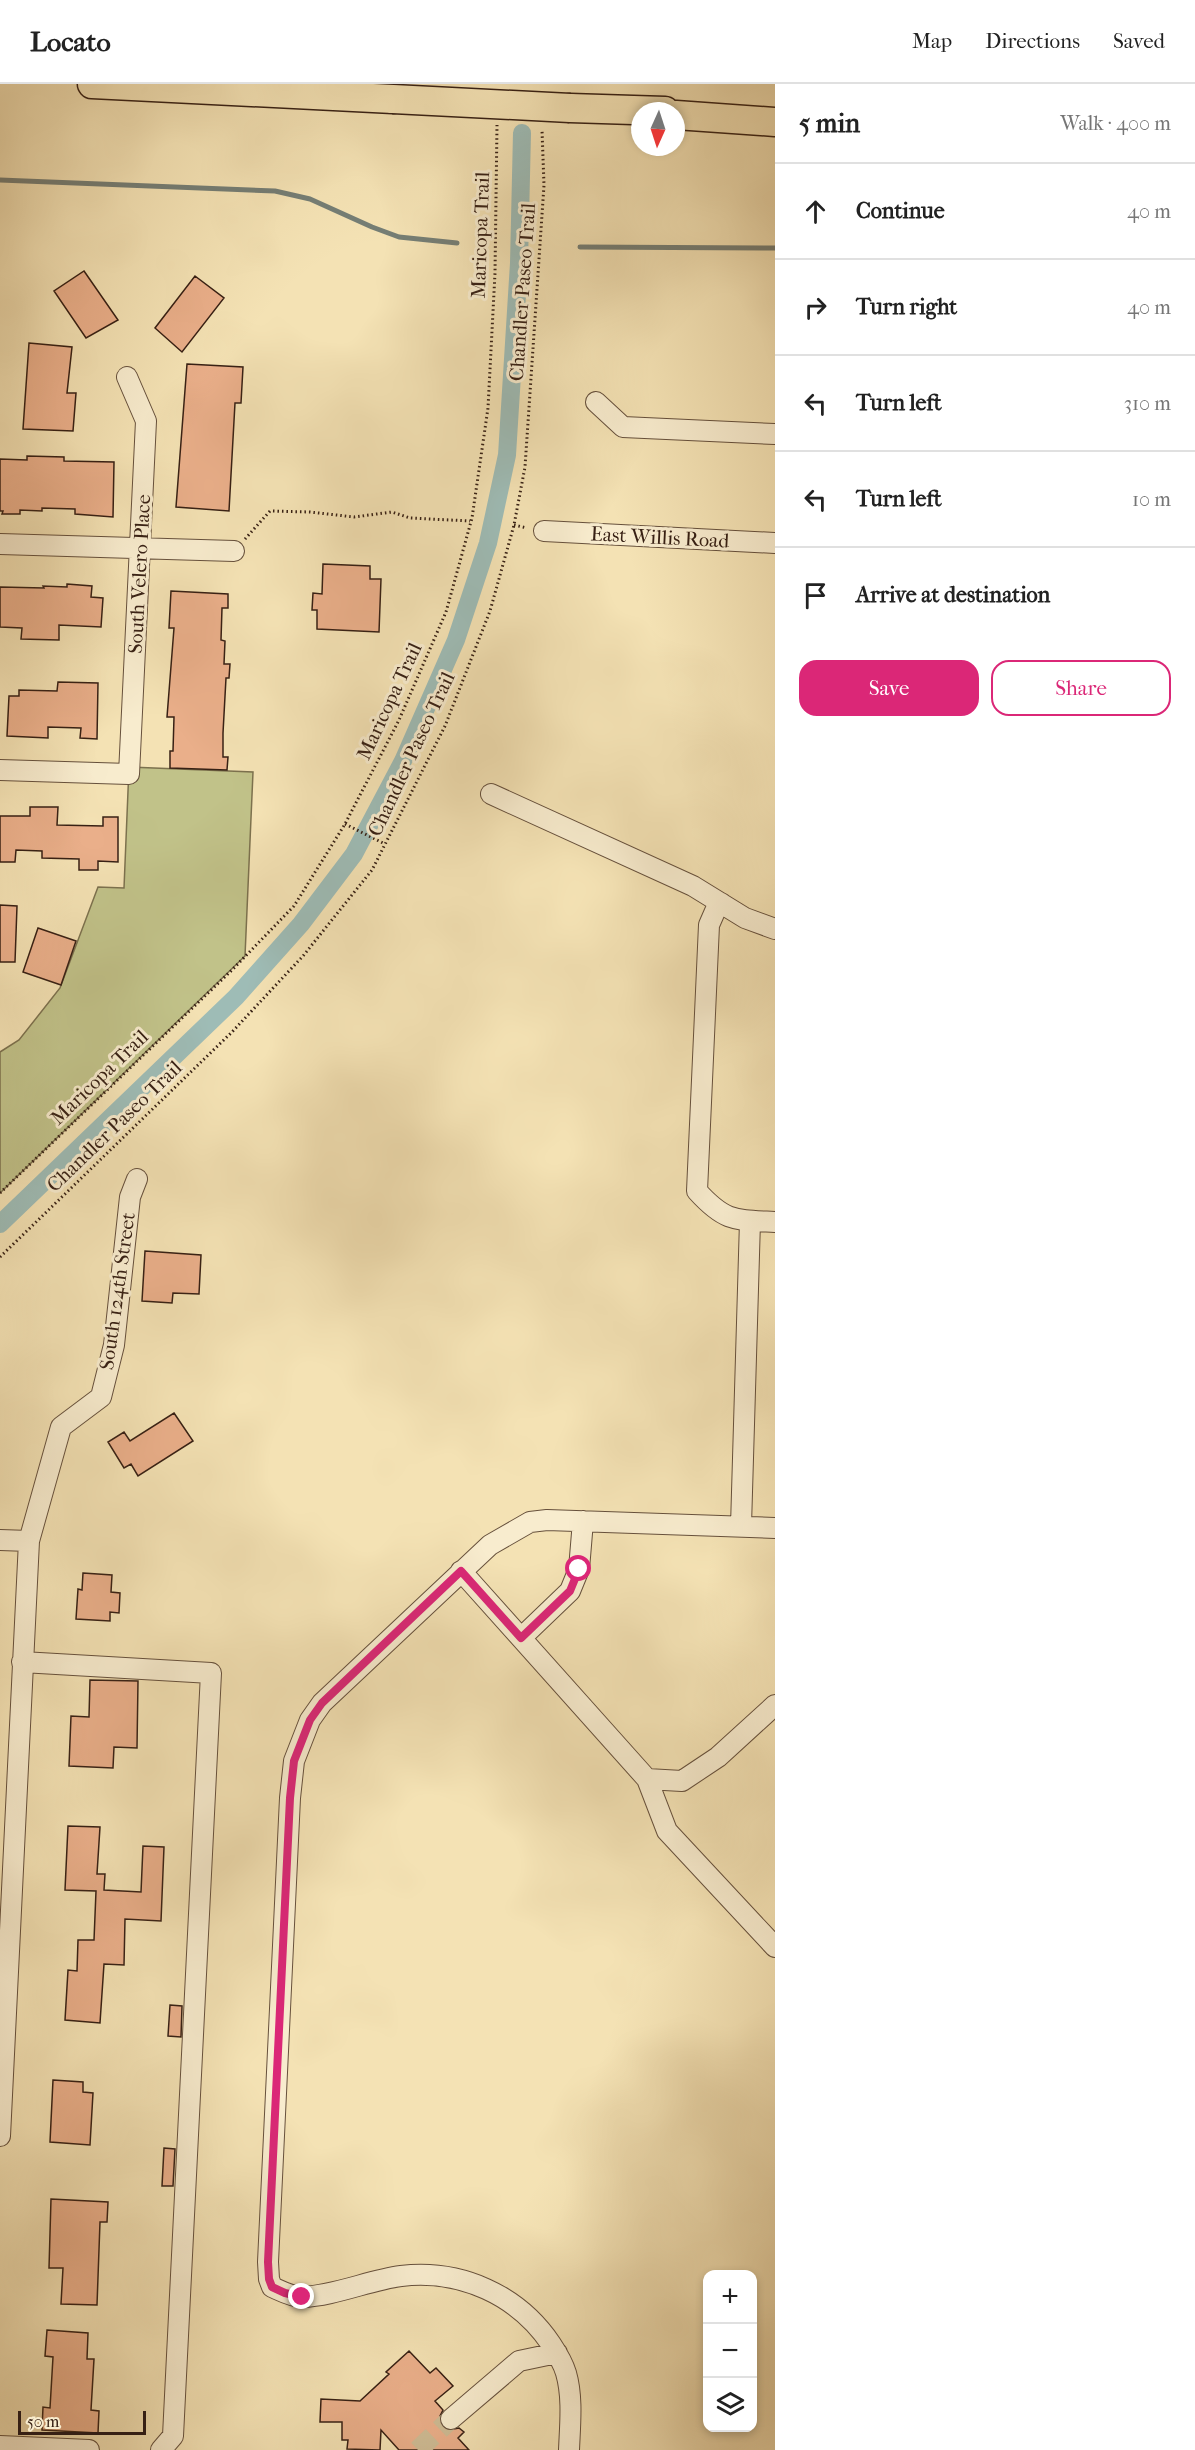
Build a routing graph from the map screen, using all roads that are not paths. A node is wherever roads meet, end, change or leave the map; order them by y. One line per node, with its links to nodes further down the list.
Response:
1 (92, 84): 2 (highway, bridge)
2 (570, 108): 3 (highway); 4 (highway)
3 (631, 110)
4 (631, 112)
5 (685, 113): 7 (highway)
6 (685, 114): 8 (highway)
7 (775, 114)
8 (775, 122)
9 (127, 377): 15 (street, South Velero Place)
10 (596, 402): 11 (street)
11 (775, 434)
12 (544, 531): 13 (street, East Willis Road)
13 (775, 543)
14 (0, 544): 15 (street)
15 (141, 549): 16 (street); 17 (street, South Velero Place)
16 (234, 551)
17 (0, 770)
18 (490, 794): 19 (street)
19 (721, 903): 20 (street); 22 (street)
20 (775, 929)
21 (137, 1179): 28 (street, South 124th Street)
22 (750, 1221): 23 (street); 25 (street)
23 (775, 1222)
24 (583, 1521): 25 (street); 29 (street); 30 (street)
25 (741, 1526): 26 (street)
26 (775, 1528)
27 (0, 1540): 28 (street)
28 (29, 1542): 31 (street, South 124th Street)
29 (461, 1571): 30 (street); 39 (street)
30 (521, 1638): 34 (street)
31 (22, 1662): 33 (street, South 124th Street); 43 (street)
32 (775, 1705): 34 (street)
33 (10, 1716): 35 (street, South 124th Street)
34 (646, 1779): 36 (street)
35 (6, 1901): 37 (street, South 124th Street)
36 (775, 1947)
37 (1, 2089): 38 (street, South 124th Street)
38 (0, 2136)
39 (556, 2353): 40 (street); 44 (street)
40 (451, 2419)
41 (0, 2446): 42 (street)
42 (89, 2450)
43 (161, 2450)
44 (569, 2450)

